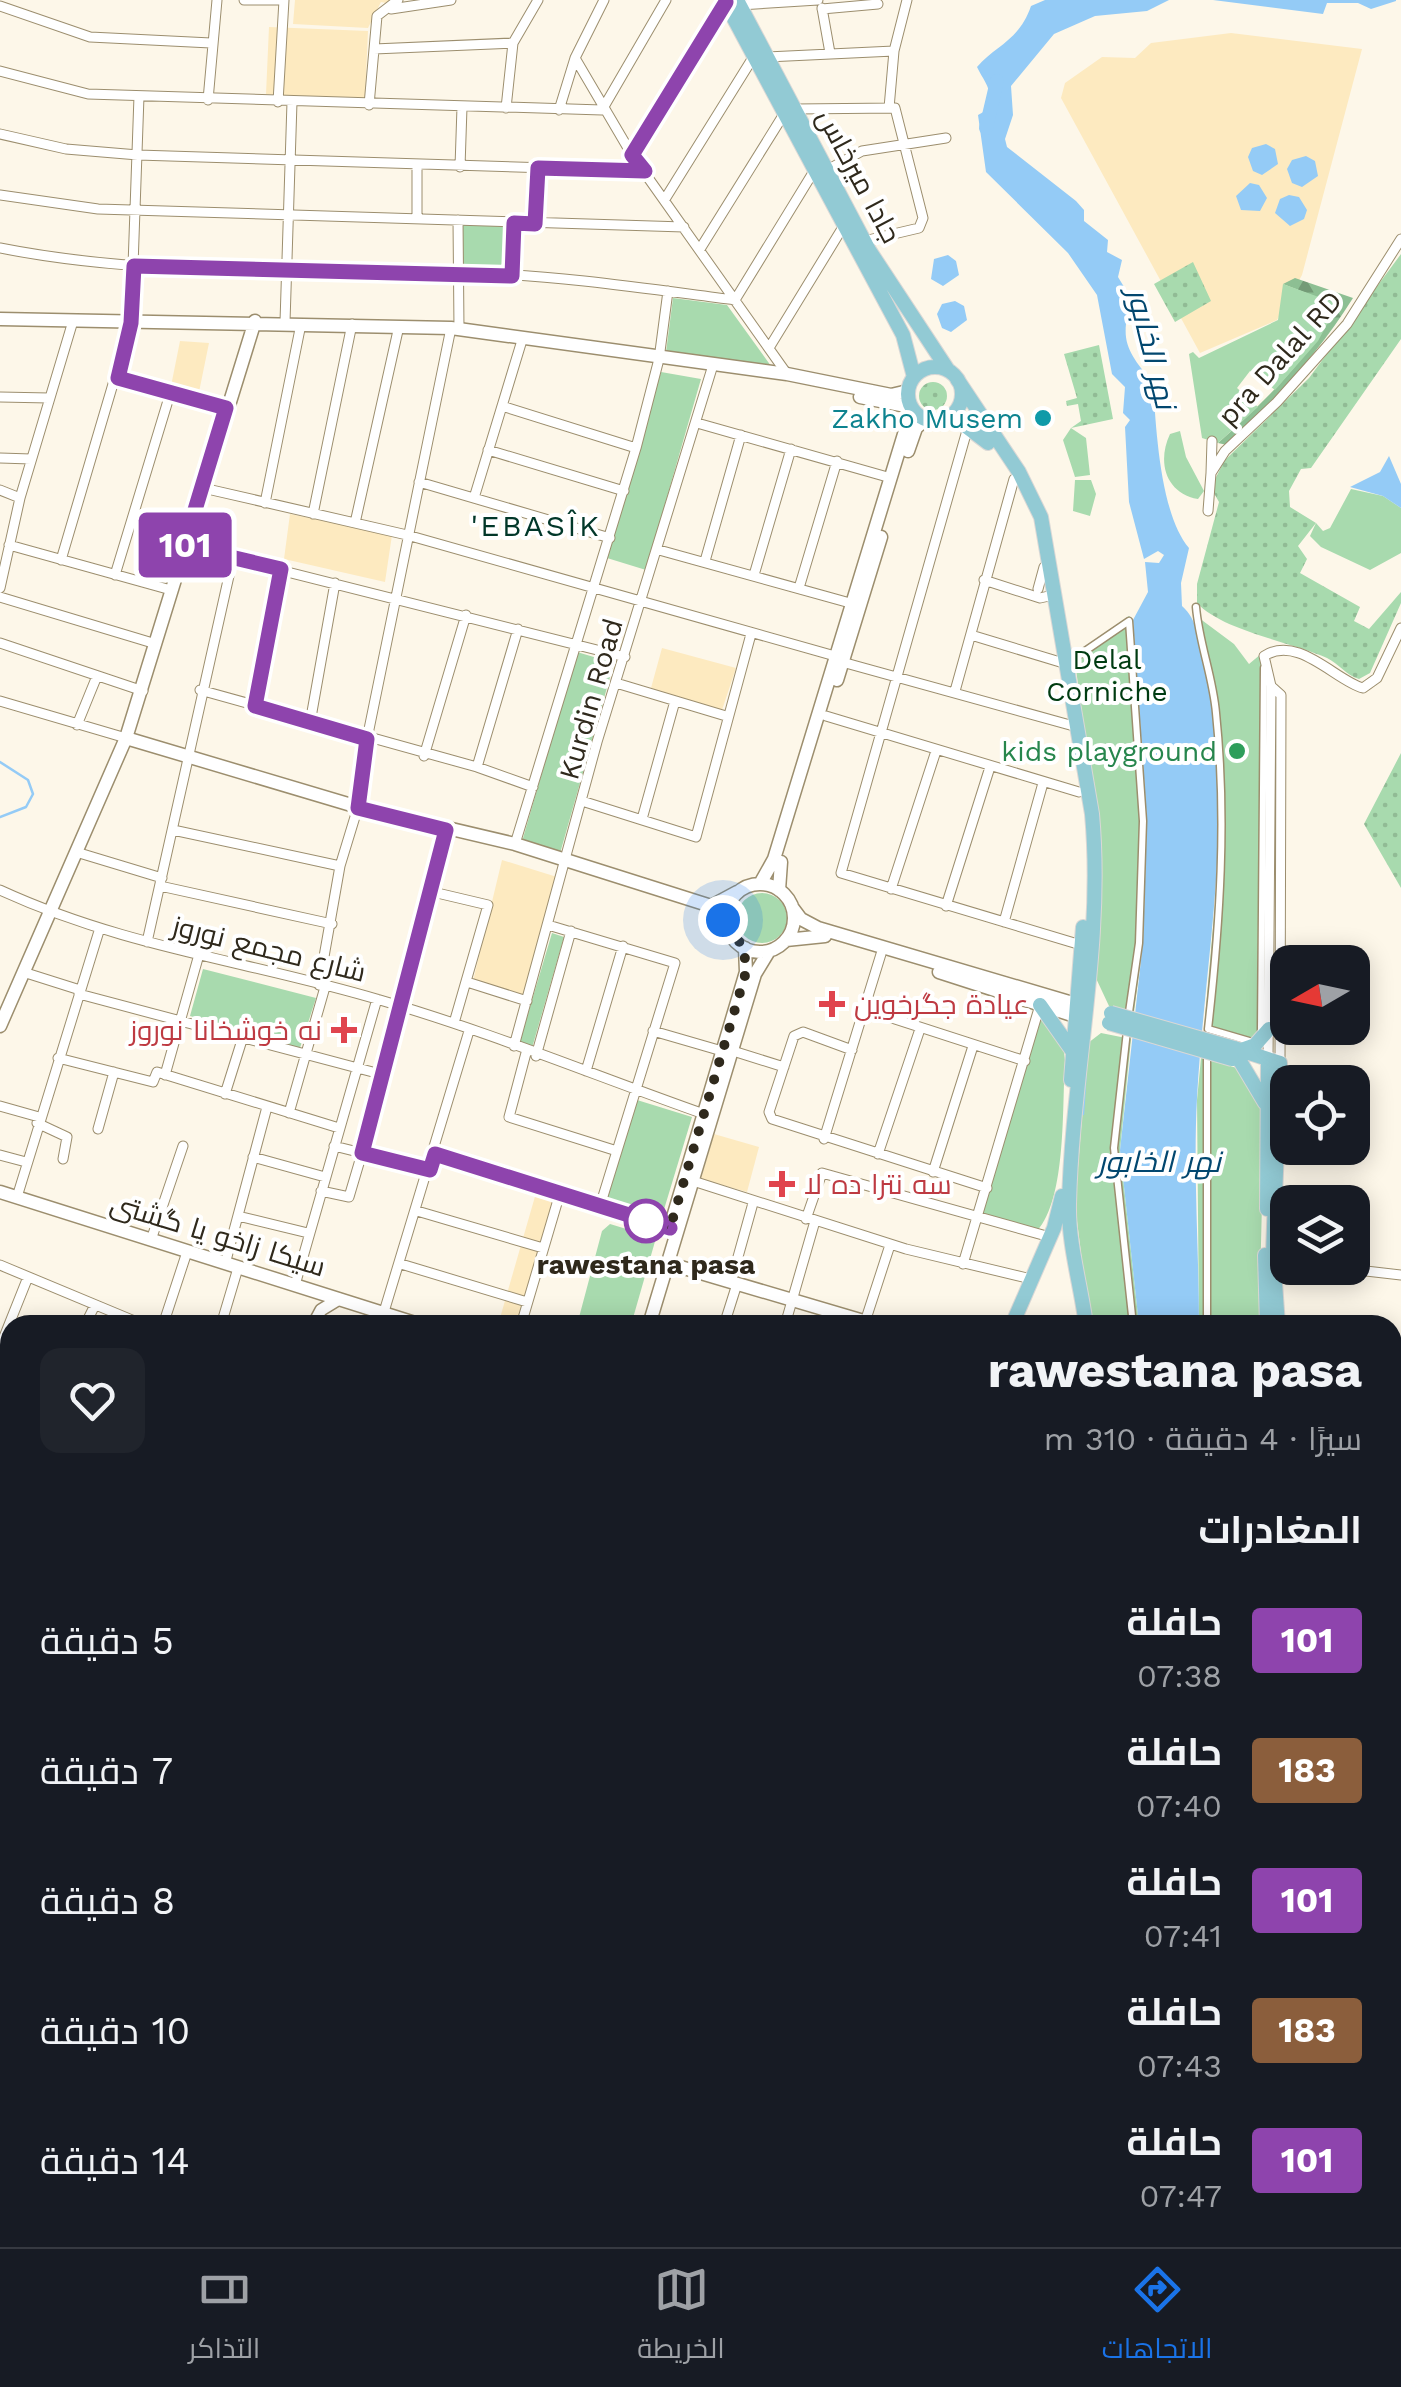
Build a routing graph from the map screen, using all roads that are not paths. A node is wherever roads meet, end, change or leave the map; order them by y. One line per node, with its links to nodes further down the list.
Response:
1 (216, 0): 15 (street)
2 (244, 0): 3 (street)
3 (284, 0): 24 (street)
4 (451, 0): 12 (street)
5 (538, 0): 14 (street)
6 (604, 0): 20 (street)
7 (666, 0): 31 (street)
8 (907, 0): 17 (street)
9 (732, 2): 11 (street); 19 (main road); 37 (street)
10 (0, 3): 15 (street)
11 (820, 3): 13 (street); 18 (street)
12 (395, 4): 16 (street)
13 (878, 4)
14 (513, 42): 16 (street); 28 (street)
15 (211, 44): 23 (street)
16 (374, 49): 26 (street)
17 (894, 51): 18 (street); 29 (street)
18 (830, 53): 19 (street)
19 (760, 56): 32 (main road); 45 (street)
20 (575, 58): 30 (street); 31 (street)
21 (0, 71): 22 (street)
22 (140, 96): 23 (street); 36 (street)
23 (208, 100): 24 (street)
24 (278, 102): 25 (street)
25 (292, 102): 26 (street); 38 (street)
26 (368, 105): 27 (street)
27 (462, 108): 28 (street); 40 (street)
28 (506, 108): 30 (street)
29 (889, 108): 32 (street); 35 (street)
30 (559, 110): 31 (street)
31 (602, 110): 37 (street)
32 (789, 111): 42 (main road); 57 (street)
33 (0, 134): 36 (street)
34 (946, 138): 35 (street)
35 (903, 144): 42 (street); 55 (street)
36 (138, 154): 38 (street); 46 (street)
37 (632, 155): 43 (street)
38 (288, 158): 39 (street); 47 (street)
39 (417, 166): 40 (street); 48 (street)
40 (460, 166): 41 (street)
41 (538, 168): 43 (street); 51 (street)
42 (820, 170): 52 (main road); 55 (main road, جادا ميرخاس); 63 (street)
43 (645, 171): 45 (street)
44 (0, 195): 46 (street)
45 (665, 198): 53 (street)
46 (138, 211): 47 (street); 58 (street)
47 (286, 216): 48 (street); 59 (street)
48 (417, 219): 49 (street)
49 (458, 220): 50 (street); 60 (street)
50 (514, 223): 51 (street); 61 (street)
51 (535, 224): 53 (street)
52 (844, 226): 55 (main road); 74 (street)
53 (684, 228): 57 (street)
54 (1401, 239): 98 (street, pra Dalal RD)
55 (859, 244): 78 (main road, جادا ميرخاس); 81 (main road)
56 (0, 248): 58 (street)
57 (700, 249): 63 (street)
58 (134, 266): 59 (street); 68 (street)
59 (284, 269): 60 (street); 67 (street)
60 (458, 273): 61 (street); 72 (street)
61 (512, 276): 62 (street)
62 (668, 292): 63 (street); 75 (street, Kurdin Road)
63 (735, 300): 74 (street)
64 (0, 318): 65 (main road)
65 (73, 321): 68 (main road); 83 (street)
66 (255, 321): 67 (main road); 68 (main road); 85 (main road)
67 (284, 322): 69 (main road)
68 (131, 323): 79 (street)
69 (302, 323): 70 (main road); 107 (street)
70 (352, 324): 71 (main road); 109 (street)
71 (400, 324): 72 (main road); 110 (street)
72 (455, 328): 73 (main road); 101 (street)
73 (523, 337): 75 (main road); 84 (street)
74 (769, 348): 77 (street)
75 (659, 358): 76 (main road); 92 (street, Kurdin Road)
76 (713, 365): 77 (main road); 88 (street, Kurdin Road)
77 (786, 374): 81 (main road)
78 (952, 374): 81 (main road); 86 (main road); 144 (main road, جادا ميرخاس)
79 (118, 378): 80 (street); 117 (street)
80 (170, 394): 85 (street); 121 (street)
81 (911, 396): 87 (main road); 99 (main road)
82 (0, 398): 83 (street)
83 (49, 398): 96 (street)
84 (506, 407): 92 (street); 94 (street)
85 (226, 408): 102 (main road)
86 (951, 415): 87 (main road); 89 (main road)
87 (926, 419): 143 (main road)
88 (697, 423): 90 (street); 115 (street, Kurdin Road)
89 (969, 424): 100 (main road); 147 (street)
90 (741, 434): 93 (street); 118 (street)
91 (1212, 441): 98 (street)
92 (636, 448): 104 (street, Kurdin Road)
93 (790, 449): 97 (street); 120 (street)
94 (488, 450): 104 (street); 106 (street)
95 (0, 458): 96 (street)
96 (31, 458): 105 (street)
97 (836, 461): 99 (street); 126 (street)
98 (1211, 473): 108 (street)
99 (891, 478): 132 (main road)
100 (1014, 480): 122 (street); 128 (main road)
101 (419, 482): 106 (street); 111 (street)
102 (203, 488): 107 (street); 114 (main road)
103 (0, 490): 105 (street)
104 (624, 492): 112 (street, Kurdin Road)
105 (20, 498): 113 (street)
106 (474, 498): 112 (street)
107 (265, 502): 109 (street)
108 (1208, 511)
109 (313, 514): 110 (street)
110 (356, 523): 111 (street)
111 (407, 535): 124 (street); 130 (street)
112 (610, 538): 124 (street, Kurdin Road)
113 (8, 545): 117 (street); 125 (street)
114 (184, 546): 116 (street); 127 (main road)
115 (659, 550): 118 (street); 131 (street, Kurdin Road)
116 (234, 558): 119 (street); 149 (street)
117 (61, 560): 121 (street)
118 (705, 562): 120 (street)
119 (281, 569): 123 (street); 154 (street)
120 (754, 575): 126 (street)
121 (115, 576): 127 (street)
122 (984, 580): 128 (street); 138 (street)
123 (335, 582): 130 (street); 157 (street)
124 (592, 587): 131 (street); 141 (street, Kurdin Road)
125 (0, 588)
126 (799, 588): 132 (street)
127 (171, 590): 140 (main road)
128 (1043, 593): 144 (main road)
129 (0, 597): 140 (street)
130 (396, 597): 134 (street); 162 (street)
131 (643, 600): 137 (street); 142 (street, Kurdin Road)
132 (850, 603): 143 (main road)
133 (1196, 607): 222 (street)
134 (466, 615): 136 (street); 165 (street)
135 (1401, 628): 145 (street)
136 (518, 629): 141 (street); 167 (street)
137 (751, 634): 143 (street); 155 (street)
138 (971, 634): 144 (street); 151 (street)
139 (0, 643): 146 (street)
140 (156, 644): 150 (main road)
141 (575, 645): 142 (street); 169 (street, Kurdin Road)
142 (625, 657): 148 (street, Kurdin Road)
143 (839, 659): 147 (street); 156 (main road); 181 (main road)
144 (1064, 662): 158 (main road); 207 (main road); 323 (street)
145 (1264, 668): 200 (street); 222 (street)
146 (97, 676): 150 (street); 159 (street)
147 (897, 676): 151 (street); 160 (street)
148 (616, 683): 153 (street); 171 (street, Kurdin Road)
149 (200, 690): 154 (street); 164 (street)
150 (143, 691): 161 (main road)
151 (955, 692): 158 (street)
152 (0, 702): 159 (street)
153 (675, 702): 155 (street); 173 (street)
154 (255, 706): 157 (street)
155 (726, 716): 173 (street)
156 (826, 716): 160 (street); 184 (main road)
157 (310, 723): 162 (street)
158 (1070, 725): 170 (main road)
159 (77, 726): 161 (street)
160 (883, 736): 163 (street); 182 (street)
161 (126, 738): 164 (main road); 177 (main road)
162 (367, 739): 165 (street); 172 (street)
163 (936, 751): 166 (street); 182 (street)
164 (189, 755): 172 (main road); 174 (street)
165 (424, 756): 167 (street)
166 (990, 766): 168 (street); 188 (street)
167 (477, 767): 169 (street)
168 (1043, 783): 170 (street); 192 (street)
169 (534, 788): 176 (street, Kurdin Road)
170 (1080, 792): 199 (main road)
171 (585, 802): 173 (street); 178 (street, Kurdin Road)
172 (358, 808): 175 (main road); 179 (street)
173 (642, 819)
174 (172, 830): 179 (street); 180 (street)
175 (446, 830): 176 (main road); 185 (street)
176 (515, 844): 178 (main road)
177 (76, 852): 180 (street); 190 (main road)
178 (564, 862): 187 (main road); 194 (street, Kurdin Road)
179 (340, 866): 193 (street)
180 (161, 882): 193 (street); 198 (street)
181 (760, 884): 184 (main road); 186 (main road)
182 (891, 889): 188 (street)
183 (0, 890): 190 (street, شارع مجمع نوروز)
184 (779, 890): 189 (main road)
185 (433, 892): 208 (street); 214 (street)
186 (738, 892): 187 (main road); 191 (main road)
187 (701, 900): 191 (main road)
188 (946, 906): 192 (street)
189 (792, 908): 197 (main road); 216 (main road)
190 (49, 913): 195 (street, شارع مجمع نوروز); 206 (main road)
191 (726, 922): 202 (main road)
192 (1004, 922): 199 (street)
193 (332, 924): 209 (street)
194 (548, 925): 196 (street); 212 (street, Kurdin Road)
195 (99, 931): 198 (street, شارع مجمع نوروز); 210 (street)
196 (571, 931): 201 (street); 232 (street)
197 (786, 940): 203 (main road); 204 (main road)
198 (147, 942): 205 (street, شارع مجمع نوروز)
199 (1081, 945): 216 (main road)
200 (1275, 945)
201 (623, 946): 225 (street); 240 (street)
202 (744, 948): 203 (main road); 231 (main road)
203 (768, 951): 231 (main road)
204 (881, 954): 213 (main road); 215 (street)
205 (198, 958): 209 (street, شارع مجمع نوروز); 218 (street)
206 (23, 972): 210 (street); 220 (main road)
207 (1089, 976): 216 (main road); 217 (main road)
208 (466, 982): 212 (street); 219 (street)
209 (322, 986): 211 (street, شارع مجمع نوروز); 234 (street)
210 (79, 992): 218 (street); 235 (street)
211 (377, 999): 214 (street, شارع مجمع نوروز); 239 (street)
212 (527, 1001): 227 (street, Kurdin Road)
213 (1040, 1004): 216 (main road); 229 (main road); 236 (street)
214 (404, 1008): 219 (street, شارع مجمع نوروز); 243 (street)
215 (864, 1009): 221 (street); 230 (street)
216 (1081, 1011): 217 (main road); 229 (main road)
217 (1108, 1018): 229 (main road); 233 (main road, bridge)
218 (180, 1023): 226 (street); 242 (street)
219 (454, 1023): 224 (street, شارع مجمع نوروز)
220 (0, 1026)
221 (920, 1029): 228 (street); 261 (street)
222 (1208, 1029): 324 (street)
223 (1270, 1029): 233 (main road)
224 (470, 1030): 227 (street, شارع مجمع نوروز); 260 (street)
225 (653, 1031): 231 (street); 244 (street)
226 (242, 1040): 234 (street); 245 (street)
227 (514, 1046): 232 (street, شارع مجمع نوروز)
228 (973, 1046): 236 (street); 267 (street)
229 (1078, 1049): 284 (main road); 288 (main road)
230 (852, 1050): 238 (street); 255 (street)
231 (728, 1051): 238 (street); 250 (main road); 269 (main road)
232 (531, 1054): 240 (street, شارع مجمع نوروز); 258 (street)
233 (1236, 1054): 237 (main road); 251 (main road)
234 (307, 1056): 239 (street); 249 (street)
235 (58, 1058): 241 (street); 252 (street)
236 (1025, 1060): 270 (street)
237 (1270, 1066)
238 (784, 1067): 255 (street)
239 (356, 1069): 243 (street); 253 (street)
240 (586, 1071): 244 (street, شارع مجمع نوروز)
241 (114, 1072): 242 (street); 254 (street)
242 (165, 1075): 245 (street)
243 (384, 1075): 259 (street)
244 (635, 1090): 250 (street, شارع مجمع نوروز); 258 (street)
245 (226, 1094): 248 (street)
246 (1270, 1098): 251 (main road)
247 (0, 1106): 252 (street)
248 (266, 1107): 249 (street); 263 (street)
249 (289, 1114): 253 (street)
250 (704, 1114): 282 (main road)
251 (1268, 1114): 325 (main road)
252 (38, 1120): 264 (street); 265 (street)
253 (340, 1128): 257 (street)
254 (98, 1129)
255 (824, 1139): 261 (street)
256 (183, 1146): 283 (street)
257 (334, 1146): 259 (street); 268 (street)
258 (616, 1150): 276 (street)
259 (362, 1153): 266 (street); 271 (street)
260 (435, 1154): 266 (street); 273 (street)
261 (878, 1154): 267 (street)
262 (0, 1155): 265 (street)
263 (254, 1156): 268 (street); 278 (street)
264 (62, 1160)
265 (26, 1162): 274 (street)
266 (430, 1170): 277 (street)
267 (932, 1172): 270 (street)
268 (325, 1177): 271 (street)
269 (693, 1181): 275 (street); 282 (main road)
270 (987, 1188): 279 (street)
271 (321, 1191): 281 (street)
272 (0, 1192): 274 (main road, سیکا زاخو یا گشتى)
273 (560, 1193): 276 (street); 286 (street)
274 (17, 1197): 283 (main road, سیکا زاخو یا گشتى)
275 (753, 1203): 280 (street); 299 (street)
276 (600, 1206): 282 (street)
277 (417, 1212): 286 (street); 289 (street)
278 (238, 1216): 281 (street); 293 (street)
279 (977, 1217): 280 (street); 284 (street); 291 (street)
280 (810, 1220): 285 (street); 303 (street)
281 (308, 1233): 300 (street)
282 (672, 1235): 290 (main road); 295 (main road); 315 (main road)
283 (151, 1240): 287 (main road, سیکا زاخو یا گشتى)
284 (1048, 1240): 288 (main road); 298 (main road)
285 (890, 1244): 291 (street); 320 (street)
286 (543, 1248): 304 (street)
287 (187, 1252): 293 (main road, سیکا زاخو یا گشتى); 309 (street)
288 (1076, 1252): 322 (main road)
289 (401, 1264): 304 (street); 313 (street)
290 (667, 1264): 295 (main road); 316 (main road)
291 (963, 1264): 298 (street)
292 (0, 1265): 297 (street)
293 (231, 1266): 300 (main road, سیکا زاخو یا گشتى); 310 (street)
294 (1370, 1271): 296 (street)
295 (701, 1274): 299 (main road)
296 (1401, 1275)
297 (28, 1277): 305 (street); 306 (street)
298 (1031, 1280): 321 (main road)
299 (734, 1283): 303 (main road); 317 (street)
300 (295, 1285): 302 (main road, سیکا زاخو یا گشتى)
301 (1279, 1285): 326 (main road)
302 (339, 1299): 311 (street); 312 (main road, سیکا زاخو یا گشتى)
303 (794, 1301): 318 (street); 319 (main road)
304 (528, 1302): 314 (street)
305 (95, 1305): 307 (street); 308 (street)
306 (13, 1315)
307 (90, 1315)
308 (120, 1315)
309 (166, 1315)
310 (223, 1315)
311 (318, 1315)
312 (374, 1315)
313 (384, 1315)
314 (524, 1315)
315 (644, 1315)
316 (653, 1315)
317 (726, 1315)
318 (789, 1315)
319 (840, 1315)
320 (871, 1315)
321 (1016, 1315)
322 (1085, 1315)
323 (1131, 1315)
324 (1207, 1315)
325 (1267, 1315)
326 (1278, 1315)

